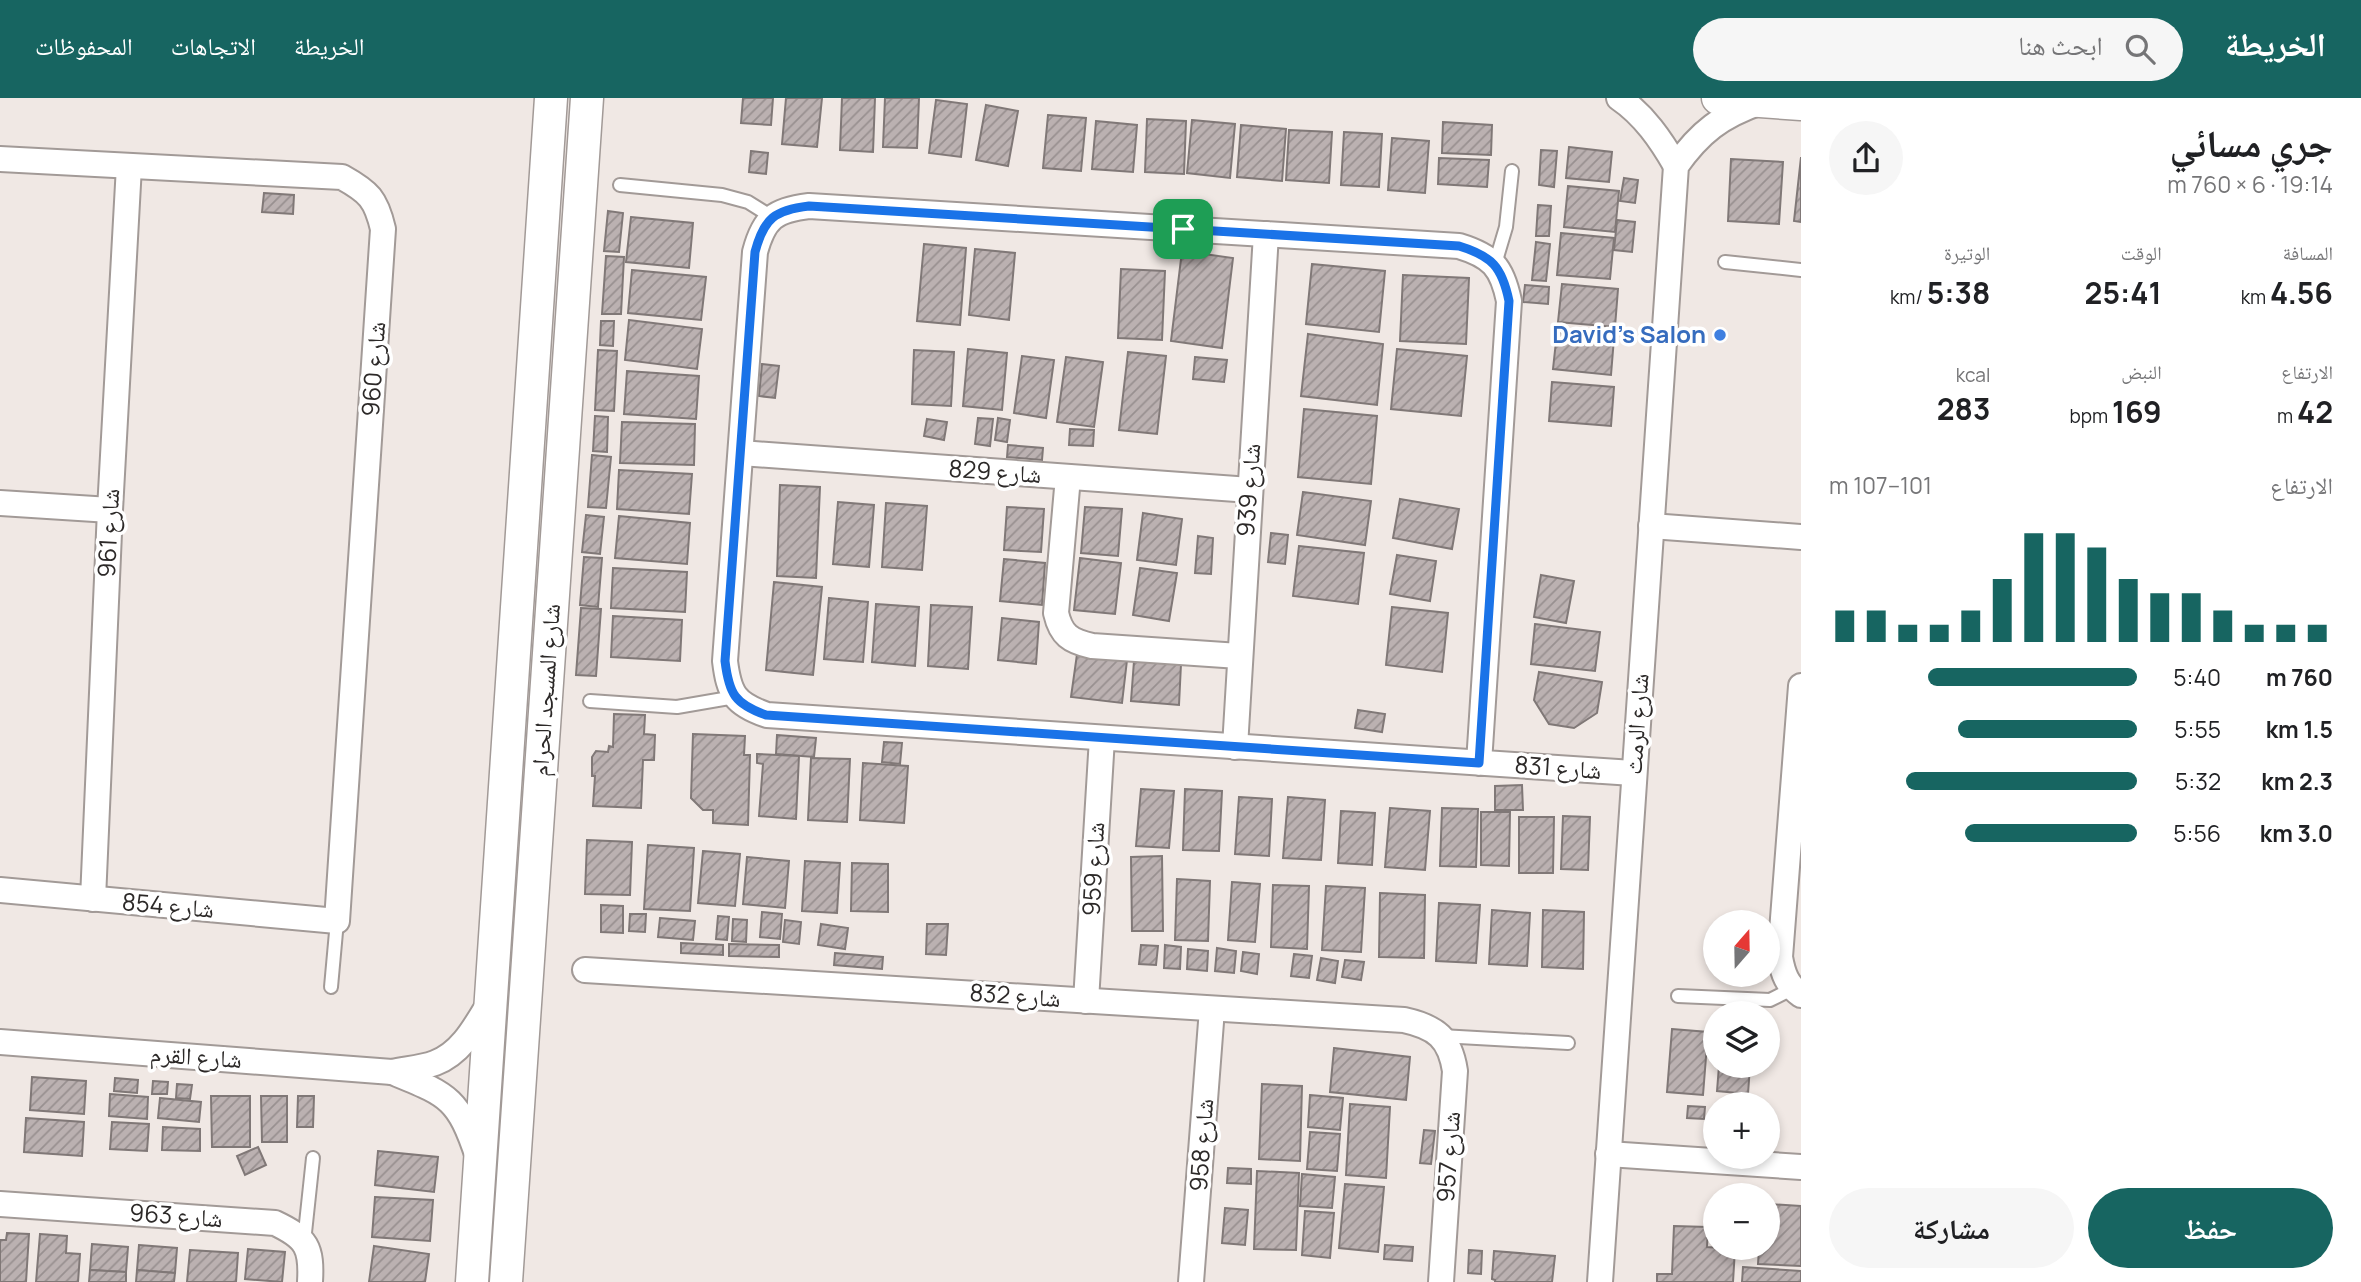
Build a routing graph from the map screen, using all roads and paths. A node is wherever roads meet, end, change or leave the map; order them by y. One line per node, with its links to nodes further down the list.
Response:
1 (1619, 98): 9 (street)
2 (1718, 98): 3 (street)
3 (1762, 102): 5 (street); 9 (street)
4 (546, 103): 41 (street, شارع المسجد الحرام)
5 (1801, 104)
6 (590, 105): 55 (street, شارع المسجد الحرام)
7 (0, 159): 8 (street, شارع 960)
8 (129, 166): 21 (street, شارع 961); 35 (street, شارع 960)
9 (1676, 166): 22 (street, شارع الرمث)
10 (1512, 171): 15 (lane)
11 (620, 185): 12 (lane)
12 (772, 216): 13 (street); 17 (street)
13 (1266, 234): 15 (street); 19 (street, شارع 939)
14 (1725, 262): 16 (lane)
15 (1495, 264): 31 (street)
16 (1801, 270)
17 (741, 453): 18 (street, شارع 829); 26 (street)
18 (1068, 477): 19 (street, شارع 829); 24 (street)
19 (1250, 490): 24 (street, شارع 939)
20 (0, 503): 21 (street)
21 (110, 510): 34 (street, شارع 961)
22 (1651, 526): 23 (street); 32 (street, شارع الرمث)
23 (1801, 537)
24 (1239, 656): 29 (street, شارع 939)
25 (1801, 686): 30 (street)
26 (735, 697): 27 (lane); 28 (street, شارع 831)
27 (590, 701)
28 (1102, 738): 29 (street, شارع 831); 40 (street, شارع 959)
29 (1234, 747): 31 (street, شارع 831)
30 (1798, 756): 38 (street)
31 (1479, 763): 32 (street, شارع 831)
32 (1633, 773): 47 (street, شارع الرمث)
33 (0, 890): 34 (street, شارع 854)
34 (93, 899): 35 (street, شارع 854)
35 (337, 921): 37 (lane)
36 (585, 970): 40 (street, شارع 832)
37 (331, 987)
38 (1796, 992): 39 (lane)
39 (1678, 996)
40 (1086, 1000): 42 (street, شارع 832)
41 (490, 1002): 46 (street, شارع القرم); 49 (street, شارع المسجد الحرام)
42 (1212, 1009): 43 (street, شارع 832); 56 (street, شارع 958)
43 (1441, 1036): 45 (lane); 57 (street, شارع 957)
44 (0, 1042): 46 (street, شارع القرم)
45 (1568, 1043)
46 (392, 1072): 49 (street, شارع القرم)
47 (1608, 1154): 50 (street); 58 (street, شارع الرمث)
48 (313, 1158): 52 (lane)
49 (480, 1163): 54 (street, شارع المسجد الحرام)
50 (1801, 1167)
51 (0, 1204): 52 (street, شارع 963)
52 (303, 1242): 53 (street)
53 (310, 1282)
54 (472, 1282)
55 (506, 1282)
56 (1191, 1282)
57 (1441, 1282)
58 (1600, 1282)

